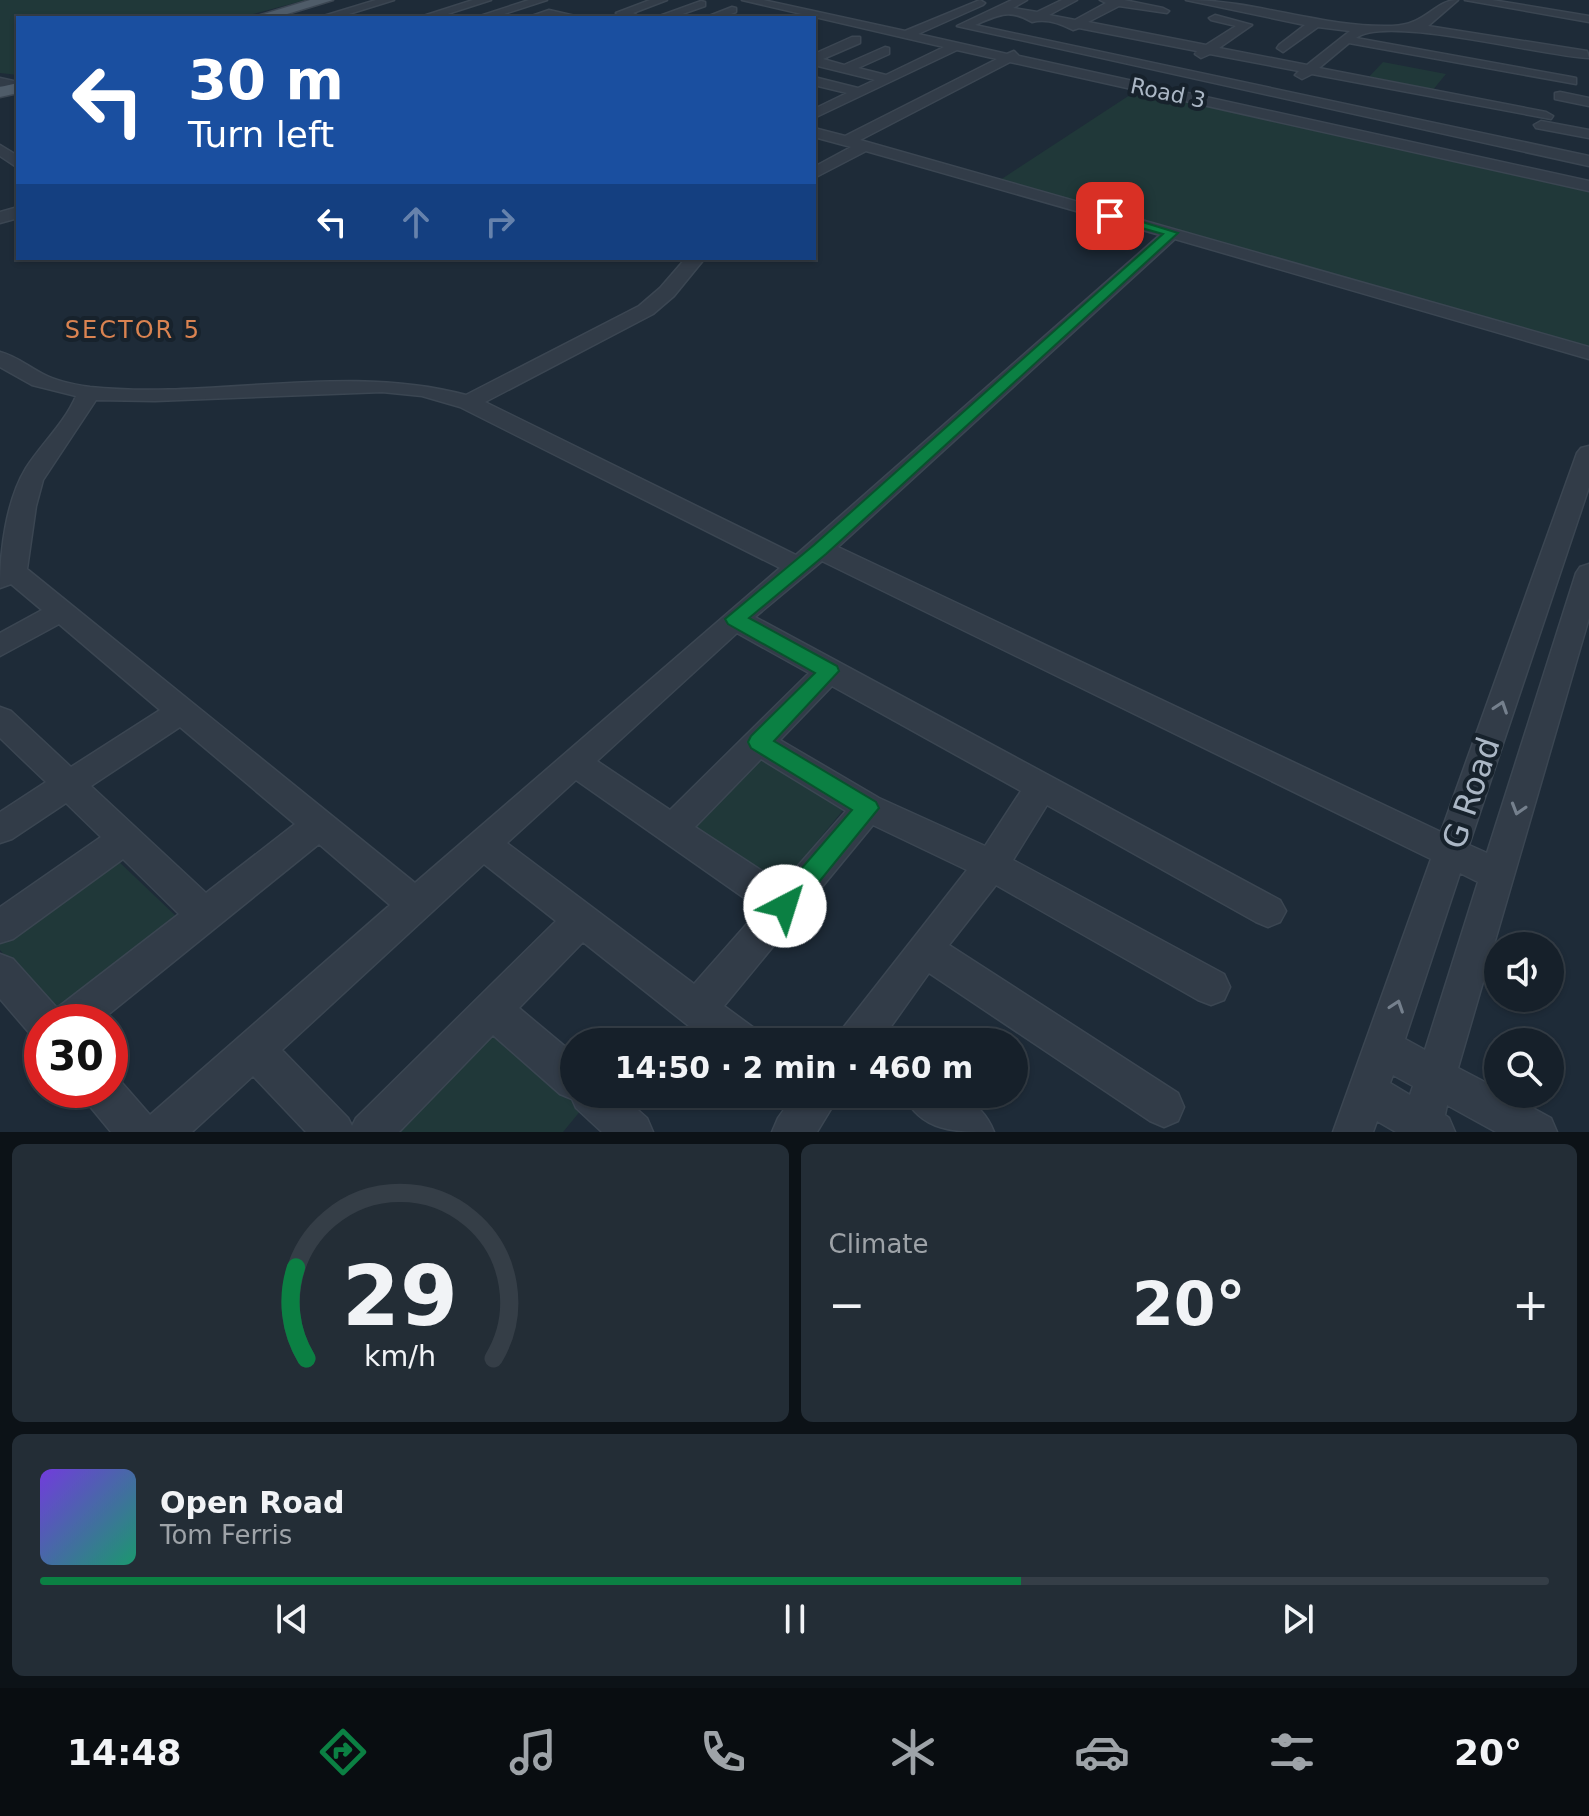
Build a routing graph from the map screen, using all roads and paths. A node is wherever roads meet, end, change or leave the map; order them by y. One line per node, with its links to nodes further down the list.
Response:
1 (326, 0): 33 (main road)
2 (388, 0): 20 (street)
3 (485, 0): 26 (street)
4 (541, 0): 21 (street)
5 (661, 0): 39 (street)
6 (748, 0): 53 (street, Road 3)
7 (767, 0): 53 (street, Road 3)
8 (962, 0): 53 (street)
9 (986, 0): 53 (street)
10 (1021, 0): 27 (street)
11 (1071, 0): 42 (street)
12 (1197, 0): 23 (street)
13 (1471, 0): 19 (street)
14 (1537, 0): 29 (street)
15 (1111, 1): 31 (street); 45 (street)
16 (1431, 2): 18 (street)
17 (436, 3): 26 (street)
18 (1448, 3): 29 (street); 49 (street)
19 (1507, 3): 29 (street)
20 (376, 4): 24 (street); 32 (street)
21 (528, 4): 30 (street); 36 (street)
22 (701, 4): 40 (street)
23 (1222, 5): 46 (street); 48 (street)
24 (343, 6): 34 (main road)
25 (1589, 8): 29 (street)
26 (452, 9): 32 (street); 35 (street)
27 (1002, 9): 42 (street); 55 (street)
28 (732, 10): 41 (street)
29 (1566, 10): 44 (street)
30 (549, 13): 37 (street); 38 (street)
31 (1096, 13): 43 (street); 47 (street)
32 (415, 15)
33 (266, 16)
34 (289, 16)
35 (472, 16)
36 (485, 16)
37 (539, 16)
38 (562, 16)
39 (630, 16)
40 (666, 16)
41 (716, 16)
42 (1038, 16): 47 (street); 55 (street)
43 (1115, 17)
44 (1589, 19)
45 (1144, 22)
46 (1317, 22): 50 (street); 66 (street)
47 (1077, 24): 54 (street); 62 (street)
48 (1246, 25): 52 (street); 56 (street)
49 (1414, 27): 50 (street); 57 (street)
50 (1361, 28): 60 (street)
51 (1184, 30): 61 (street)
52 (1273, 30)
53 (901, 32): 63 (street, Road 3); 74 (street, Road 3)
54 (1123, 33): 61 (street); 71 (street)
55 (1001, 35): 62 (street)
56 (1227, 38): 59 (street); 67 (street)
57 (1480, 38): 65 (street); 73 (street); 79 (street)
58 (856, 40): 75 (street)
59 (1241, 40)
60 (1346, 40): 70 (street); 79 (street)
61 (1166, 41): 67 (street); 80 (street)
62 (1038, 44): 71 (street)
63 (956, 46): 74 (street, Road 3); 86 (street)
64 (1269, 46): 66 (street)
65 (1536, 47): 73 (street); 96 (street)
66 (1283, 48): 69 (street)
67 (1208, 50): 77 (street); 78 (street)
68 (885, 51): 81 (street)
69 (1297, 51)
70 (1329, 53): 72 (street); 79 (street); 83 (street)
71 (1084, 54): 80 (street)
72 (1311, 54)
73 (1588, 54): 87 (street)
74 (1012, 56): 103 (street); 110 (street, Road 3); 111 (street, Road 3)
75 (816, 59)
76 (816, 61): 81 (street)
77 (1191, 61): 82 (street); 84 (street)
78 (1263, 61): 83 (street); 89 (street)
79 (1466, 62): 96 (street)
80 (1130, 64): 84 (street)
81 (845, 69): 86 (street)
82 (1233, 69)
83 (1309, 70): 85 (street); 93 (street)
84 (1172, 73): 89 (street)
85 (1363, 74): 91 (street); 97 (street)
86 (887, 79): 92 (street)
87 (1570, 82): 90 (street); 94 (street); 96 (street)
88 (816, 83): 92 (street)
89 (1230, 85): 93 (street)
90 (1589, 87)
91 (1440, 89): 96 (street); 100 (street)
92 (859, 92): 98 (street)
93 (1277, 95): 97 (street)
94 (1560, 96): 95 (street); 99 (street)
95 (1589, 102)
96 (1490, 104): 99 (street); 100 (street); 104 (street)
97 (1329, 105): 100 (street)
98 (816, 113)
99 (1561, 116): 102 (street); 104 (street)
100 (1409, 122)
101 (816, 133): 103 (street)
102 (1589, 134)
103 (856, 144): 109 (street); 112 (street)
104 (1528, 144): 106 (street); 108 (street)
105 (0, 149): 107 (street)
106 (1589, 152)
107 (16, 161)
108 (1589, 161)
109 (816, 172)
110 (1589, 180)
111 (1589, 186)
112 (1172, 233): 114 (street); 120 (street)
113 (694, 260): 117 (street)
114 (1589, 353)
115 (6, 368): 116 (street)
116 (88, 393): 117 (street); 119 (street)
117 (468, 402): 120 (street)
118 (1589, 453): 139 (street, G Road, one-way to 118)
119 (10, 536): 122 (street)
120 (808, 558): 124 (street); 139 (street)
121 (1589, 573): 141 (street, G Road, one-way to 141)
122 (6, 575): 123 (street)
123 (61, 611): 125 (street); 127 (street)
124 (735, 619): 126 (street); 130 (street)
125 (0, 646)
126 (829, 671): 129 (street); 132 (street)
127 (181, 711): 131 (street); 134 (street)
128 (0, 719): 131 (street)
129 (759, 742): 133 (street); 136 (street)
130 (575, 763): 136 (street); 138 (street)
131 (68, 785): 135 (street); 137 (street)
132 (1041, 787): 140 (street); 144 (street)
133 (868, 808): 140 (street); 143 (street)
134 (319, 825): 142 (street); 145 (street)
135 (0, 829)
136 (672, 829): 143 (street)
137 (125, 839): 145 (street); 147 (street)
138 (483, 844): 142 (street); 146 (street)
139 (1451, 853): 141 (street); 157 (street, G Road, one-way to 139)
140 (991, 865): 148 (street); 150 (street)
141 (1498, 875): 160 (street, G Road)
142 (416, 905): 158 (street)
143 (785, 906): 154 (street)
144 (1268, 911)
145 (205, 915): 152 (street)
146 (581, 920): 153 (street); 154 (street)
147 (0, 927)
148 (924, 949): 156 (street); 162 (street)
149 (0, 971): 151 (street)
150 (1211, 987)
151 (28, 1004)
152 (92, 1004)
153 (492, 1009): 159 (street); 170 (street)
154 (697, 1009): 155 (street)
155 (722, 1028)
156 (867, 1028)
157 (1382, 1048): 160 (street); 161 (street, G Road)
158 (254, 1049): 168 (street); 169 (street)
159 (560, 1068)
160 (1437, 1076): 166 (street, G Road); 174 (street)
161 (1367, 1092): 166 (street); 173 (street, G Road)
162 (1164, 1107)
163 (117, 1108): 167 (street)
164 (807, 1108): 171 (street)
165 (942, 1108): 172 (street)
166 (1425, 1129)
167 (138, 1132)
168 (162, 1132)
169 (334, 1132)
170 (370, 1132)
171 (792, 1132)
172 (974, 1132)
173 (1353, 1132)
174 (1537, 1132)

